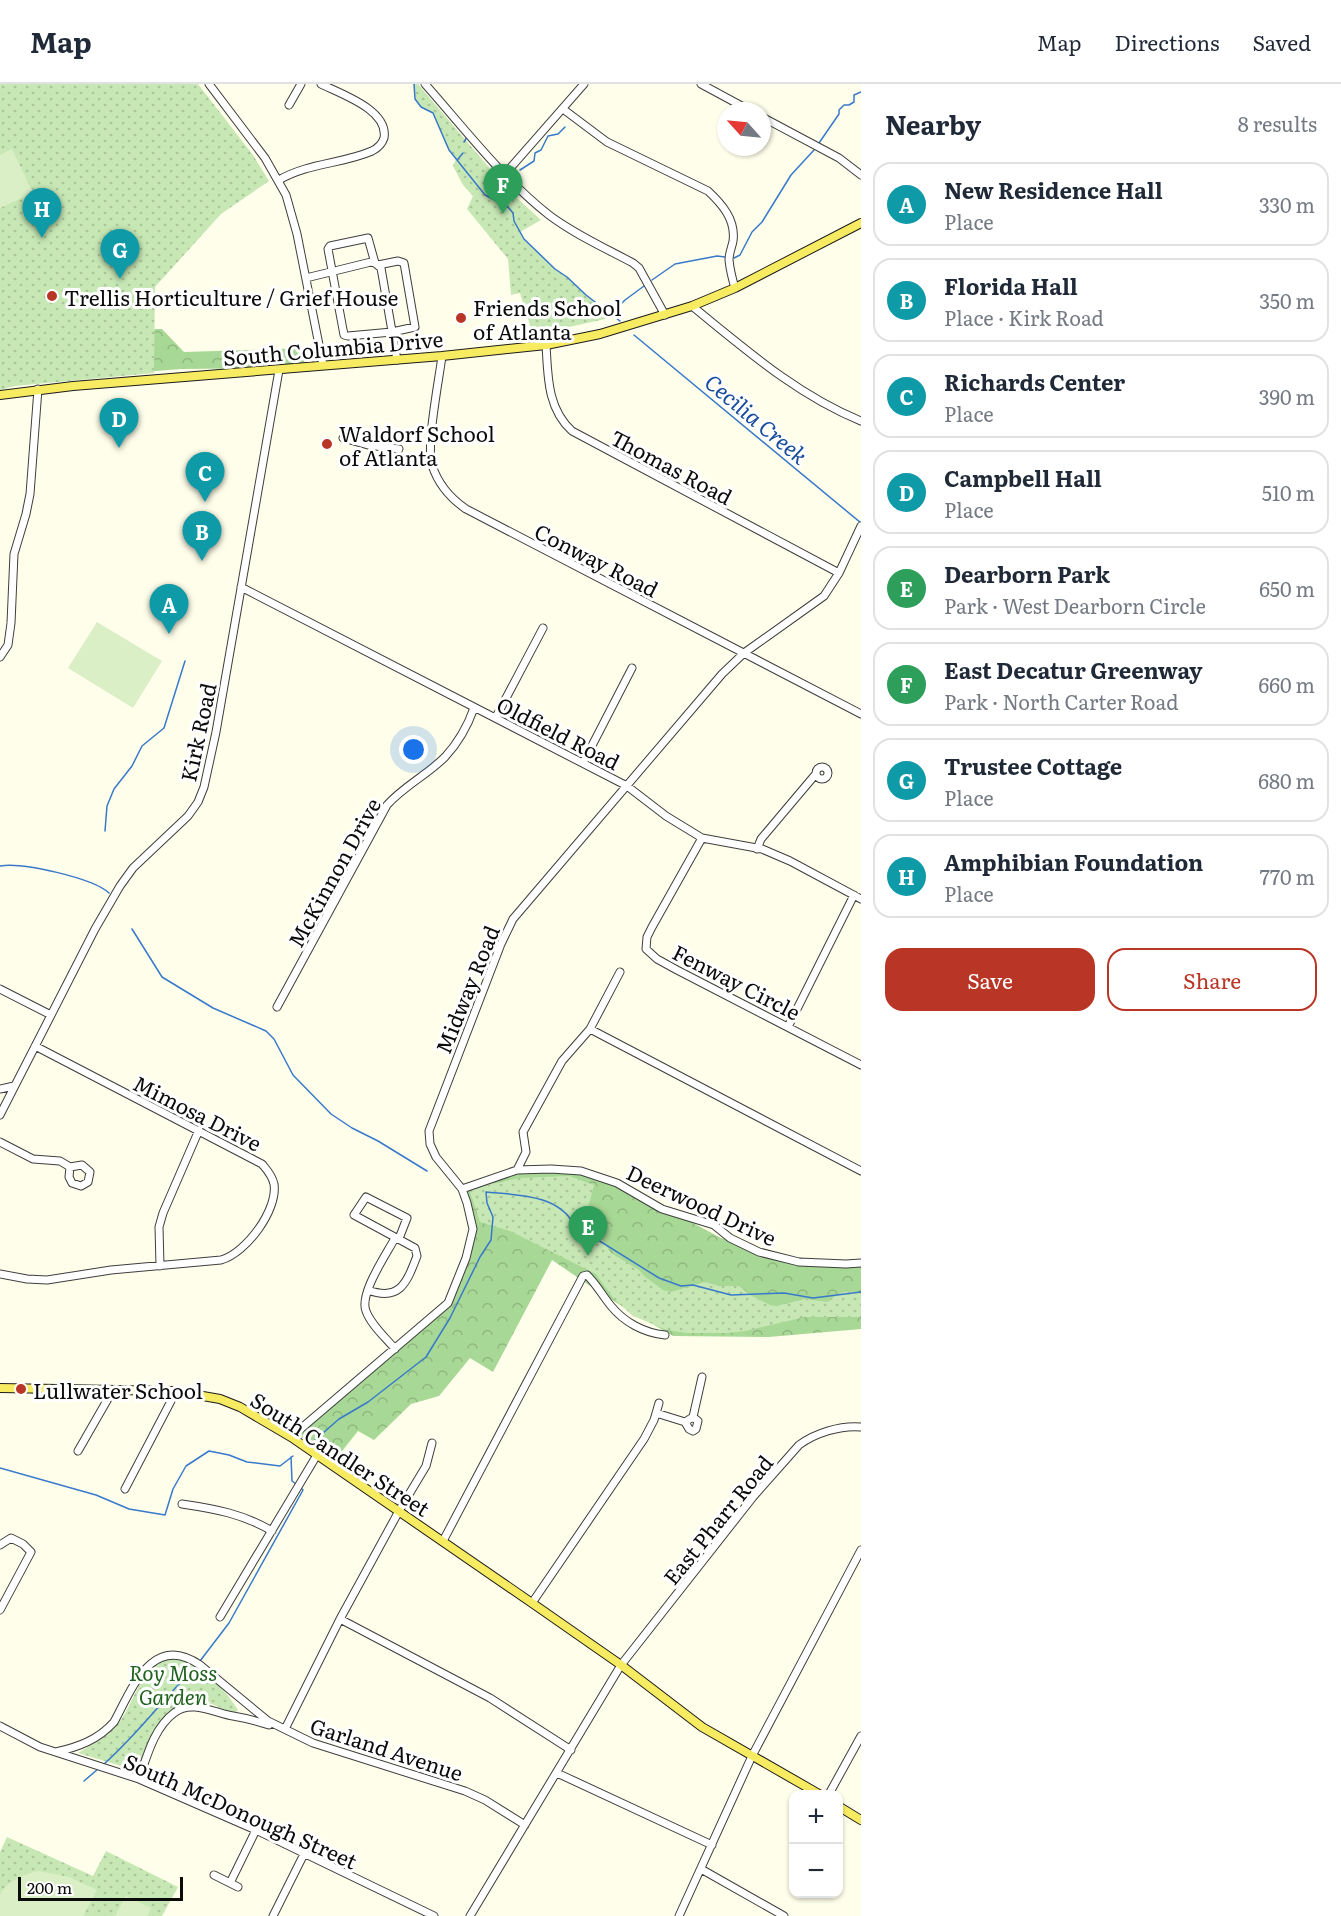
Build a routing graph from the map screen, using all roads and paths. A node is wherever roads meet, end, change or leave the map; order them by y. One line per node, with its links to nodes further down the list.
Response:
1 (209, 84): 13 (street)
2 (301, 84): 8 (street)
3 (321, 84): 13 (street)
4 (425, 84): 11 (street)
5 (584, 84): 9 (street)
6 (701, 84): 7 (street)
7 (734, 102)
8 (289, 105)
9 (563, 109): 11 (street); 18 (street)
10 (771, 122): 12 (street)
11 (505, 174): 20 (street)
12 (861, 175)
13 (279, 180): 17 (street)
14 (861, 222): 18 (main road, South Columbia Drive)
15 (377, 264): 16 (street); 16 (street); 21 (street); 21 (street)
16 (332, 271): 17 (street); 21 (street)
17 (306, 278): 25 (street)
18 (735, 288): 19 (main road, South Columbia Drive)
19 (692, 306): 20 (main road, South Columbia Drive); 29 (street)
20 (665, 315): 22 (main road, South Columbia Drive)
21 (392, 333): 24 (street)
22 (546, 345): 23 (main road, South Columbia Drive); 33 (street, Thomas Road)
23 (442, 356): 24 (main road, South Columbia Drive); 36 (street, Conway Road)
24 (397, 360): 25 (main road, South Columbia Drive)
25 (323, 365): 26 (main road, South Columbia Drive)
26 (279, 370): 27 (main road, South Columbia Drive); 34 (street, Kirk Road)
27 (38, 389): 28 (main road, South Columbia Drive); 37 (street)
28 (0, 395)
29 (861, 421)
30 (343, 438): 31 (street)
31 (399, 449)
32 (861, 526): 33 (street, Midway Road)
33 (839, 573): 36 (street, Midway Road)
34 (241, 587): 39 (street, Oldfield Road); 51 (street, Kirk Road)
35 (543, 628): 41 (street)
36 (744, 654): 40 (street, Conway Road); 44 (street, Midway Road)
37 (0, 657)
38 (632, 668): 42 (street)
39 (474, 708): 41 (street, Oldfield Road); 50 (street, McKinnon Drive)
40 (861, 714)
41 (496, 717): 42 (street, Oldfield Road)
42 (583, 763): 44 (street, Oldfield Road)
43 (815, 775): 46 (street)
44 (627, 786): 45 (street, Oldfield Road); 64 (street, Midway Road)
45 (702, 838): 46 (street, Oldfield Road); 52 (street, Fenway Circle)
46 (757, 849): 47 (street, Oldfield Road)
47 (857, 897): 52 (street)
48 (620, 972): 53 (street)
49 (0, 989): 51 (street)
50 (277, 1007)
51 (51, 1015): 54 (street, Kirk Road)
52 (788, 1027): 55 (street, Fenway Circle)
53 (590, 1029): 62 (street); 63 (street)
54 (35, 1047): 56 (street, Kirk Road); 59 (street, Mimosa Drive)
55 (861, 1065)
56 (14, 1086): 57 (street); 58 (street, Kirk Road)
57 (0, 1089)
58 (0, 1112)
59 (199, 1130): 67 (street); 67 (street, Mimosa Drive)
60 (0, 1142): 61 (street)
61 (70, 1167)
62 (517, 1170): 64 (street, Deerwood Drive); 66 (street, Deerwood Drive)
63 (861, 1171)
64 (462, 1189): 71 (street, Midway Road)
65 (395, 1238): 65 (street); 69 (street); 69 (street)
66 (861, 1263)
67 (160, 1266): 68 (street, Mimosa Drive)
68 (0, 1274)
69 (368, 1290): 71 (street)
70 (665, 1335): 89 (street)
71 (395, 1349): 81 (street, Midway Road)
72 (702, 1377): 78 (street)
73 (0, 1388): 74 (main road, South Candler Street)
74 (113, 1390): 75 (main road, South Candler Street); 83 (street)
75 (174, 1391): 81 (main road, South Candler Street); 85 (street)
76 (660, 1403): 77 (street)
77 (656, 1413): 79 (street); 92 (street)
78 (693, 1417): 79 (street); 79 (street)
79 (685, 1422)
80 (861, 1427): 96 (street, East Pharr Road)
81 (291, 1437): 84 (main road, South Candler Street)
82 (432, 1443): 87 (street)
83 (78, 1451)
84 (317, 1455): 87 (main road, South Candler Street); 88 (street)
85 (125, 1489)
86 (182, 1504): 88 (street)
87 (399, 1511): 89 (main road, South Candler Street); 95 (street)
88 (272, 1531): 94 (street)
89 (443, 1541): 92 (main road, South Candler Street)
90 (0, 1545): 93 (street)
91 (861, 1550): 103 (street)
92 (532, 1603): 96 (main road, South Candler Street)
93 (0, 1610)
94 (220, 1617)
95 (340, 1619): 98 (street); 101 (street)
96 (621, 1665): 101 (street, East Pharr Road); 103 (main road, South Candler Street)
97 (0, 1726): 102 (street, South McDonough Street)
98 (285, 1729): 100 (street, Garland Avenue); 106 (street); 111 (street, Garland Avenue)
99 (861, 1736): 108 (street)
100 (83, 1745): 102 (street, Garland Avenue); 104 (street)
101 (571, 1750): 105 (street, East Pharr Road)
102 (56, 1752): 104 (street, South McDonough Street)
103 (753, 1756): 107 (main road, South Candler Street); 113 (street)
104 (78, 1760): 106 (street, South McDonough Street)
105 (556, 1773): 111 (street, East Pharr Road); 113 (street)
106 (139, 1779): 112 (street, South McDonough Street)
107 (812, 1790)
108 (831, 1790)
109 (843, 1809): 110 (main road)
110 (861, 1820)
111 (525, 1825): 121 (street, East Pharr Road)
112 (256, 1830): 114 (street, South McDonough Street); 117 (street)
113 (712, 1845): 115 (street)
114 (304, 1854): 119 (street); 120 (street, South McDonough Street)
115 (700, 1869): 122 (street); 123 (street)
116 (214, 1875): 117 (street)
117 (230, 1883): 118 (street)
118 (238, 1887)
119 (274, 1916)
120 (434, 1916)
121 (470, 1916)
122 (679, 1916)
123 (784, 1916)

